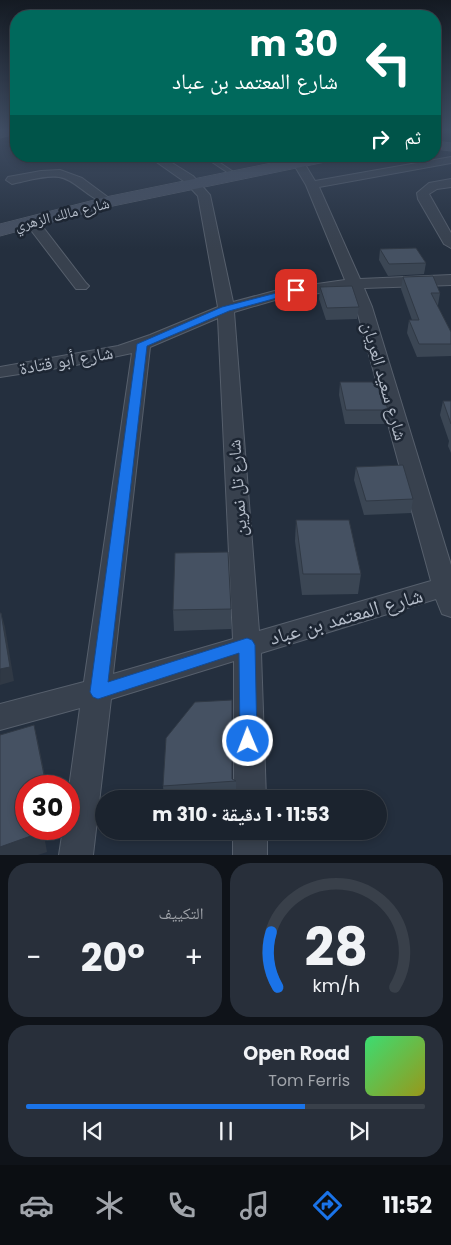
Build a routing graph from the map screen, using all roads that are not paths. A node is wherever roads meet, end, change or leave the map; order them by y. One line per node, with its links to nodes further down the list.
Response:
1 (173, 169): 7 (street)
2 (220, 169): 7 (street, شارع مالك الزهري)
3 (255, 169): 7 (street, شارع مالك الزهري)
4 (306, 169): 9 (street, شارع سعيد العريان)
5 (402, 169): 9 (street)
6 (12, 180): 10 (street)
7 (191, 181): 10 (street, شارع مالك الزهري); 11 (street, شارع مالك الزهري); 18 (street, شارع تل نمرين)
8 (451, 183): 14 (street)
9 (312, 185): 16 (street, شارع سعيد العريان)
10 (103, 198): 12 (street, شارع مالك الزهري)
11 (31, 221): 13 (street, شارع مالك الزهري); 17 (street)
12 (0, 223)
13 (0, 230)
14 (451, 244)
15 (451, 280): 16 (street, شارع أبو قتادة)
16 (355, 284): 18 (street, شارع أبو قتادة); 21 (street, شارع سعيد العريان)
17 (81, 286)
18 (226, 309): 19 (street, شارع أبو قتادة); 22 (street, شارع تل نمرين)
19 (142, 344): 20 (street, شارع أبو قتادة); 23 (street)
20 (0, 372)
21 (449, 593): 22 (street, شارع المعتمد بن عباد)
22 (247, 645): 23 (street, شارع المعتمد بن عباد); 25 (street, شارع تل نمرين)
23 (98, 692): 24 (street, شارع المعتمد بن عباد); 27 (street)
24 (0, 717)
25 (250, 790)
26 (250, 840): 28 (street)
27 (76, 855)
28 (250, 855)

